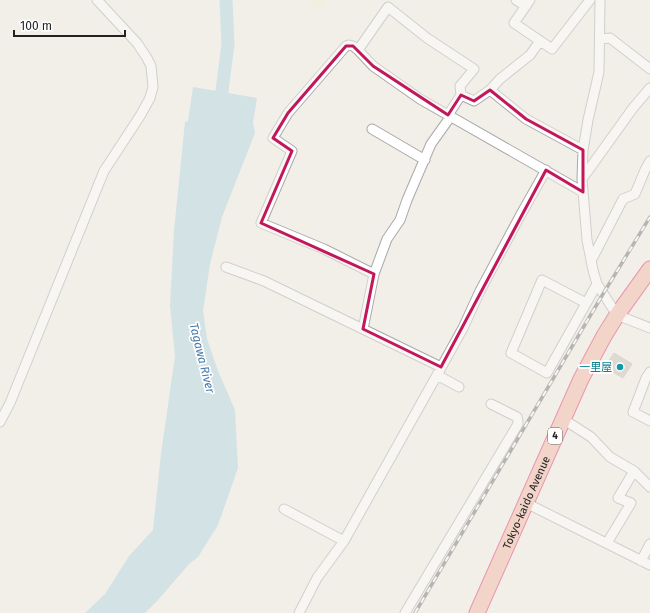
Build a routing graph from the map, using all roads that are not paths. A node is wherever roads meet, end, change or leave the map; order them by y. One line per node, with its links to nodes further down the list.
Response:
1 (97, 0): 37 (street)
2 (516, 0): 5 (street)
3 (590, 0): 7 (street)
4 (600, 0): 6 (street)
5 (528, 3): 7 (street)
6 (600, 39): 9 (street); 15 (street)
7 (540, 41): 11 (street)
8 (358, 50): 12 (street); 13 (street); 24 (street)
9 (650, 70)
10 (650, 88): 19 (street)
11 (490, 90): 12 (street); 15 (street)
12 (461, 95): 13 (street)
13 (450, 115): 16 (street); 18 (street)
14 (372, 129): 16 (street)
15 (583, 150): 19 (street)
16 (425, 160): 24 (street)
17 (650, 161): 21 (street)
18 (546, 170): 20 (street); 30 (street)
19 (582, 179): 20 (street)
20 (583, 192): 21 (street)
21 (591, 260): 25 (street)
22 (226, 267): 29 (street)
23 (650, 268): 27 (highway, Tokyo-kaido Avenue / 4)
24 (374, 274): 29 (street)
25 (597, 284): 26 (street); 27 (street)
26 (586, 303): 26 (street)
27 (617, 315): 28 (street); 35 (highway, Tokyo-kaido Avenue / 4)
28 (650, 328)
29 (363, 329): 30 (street)
30 (441, 367): 31 (street)
31 (437, 375): 33 (street); 42 (street)
32 (649, 377): 36 (street)
33 (459, 387)
34 (491, 404): 48 (street)
35 (563, 419): 38 (street); 40 (highway, Tokyo-kaido Avenue / 4)
36 (650, 421)
37 (0, 422)
38 (634, 471): 39 (street); 43 (street)
39 (650, 487)
40 (526, 503): 43 (street); 49 (highway, Tokyo-kaido Avenue / 4)
41 (284, 509): 42 (street)
42 (344, 541): 47 (street)
43 (607, 543): 45 (street)
44 (650, 544): 45 (street)
45 (641, 561): 46 (street)
46 (650, 565)
47 (299, 613)
48 (405, 613)
49 (477, 613)

